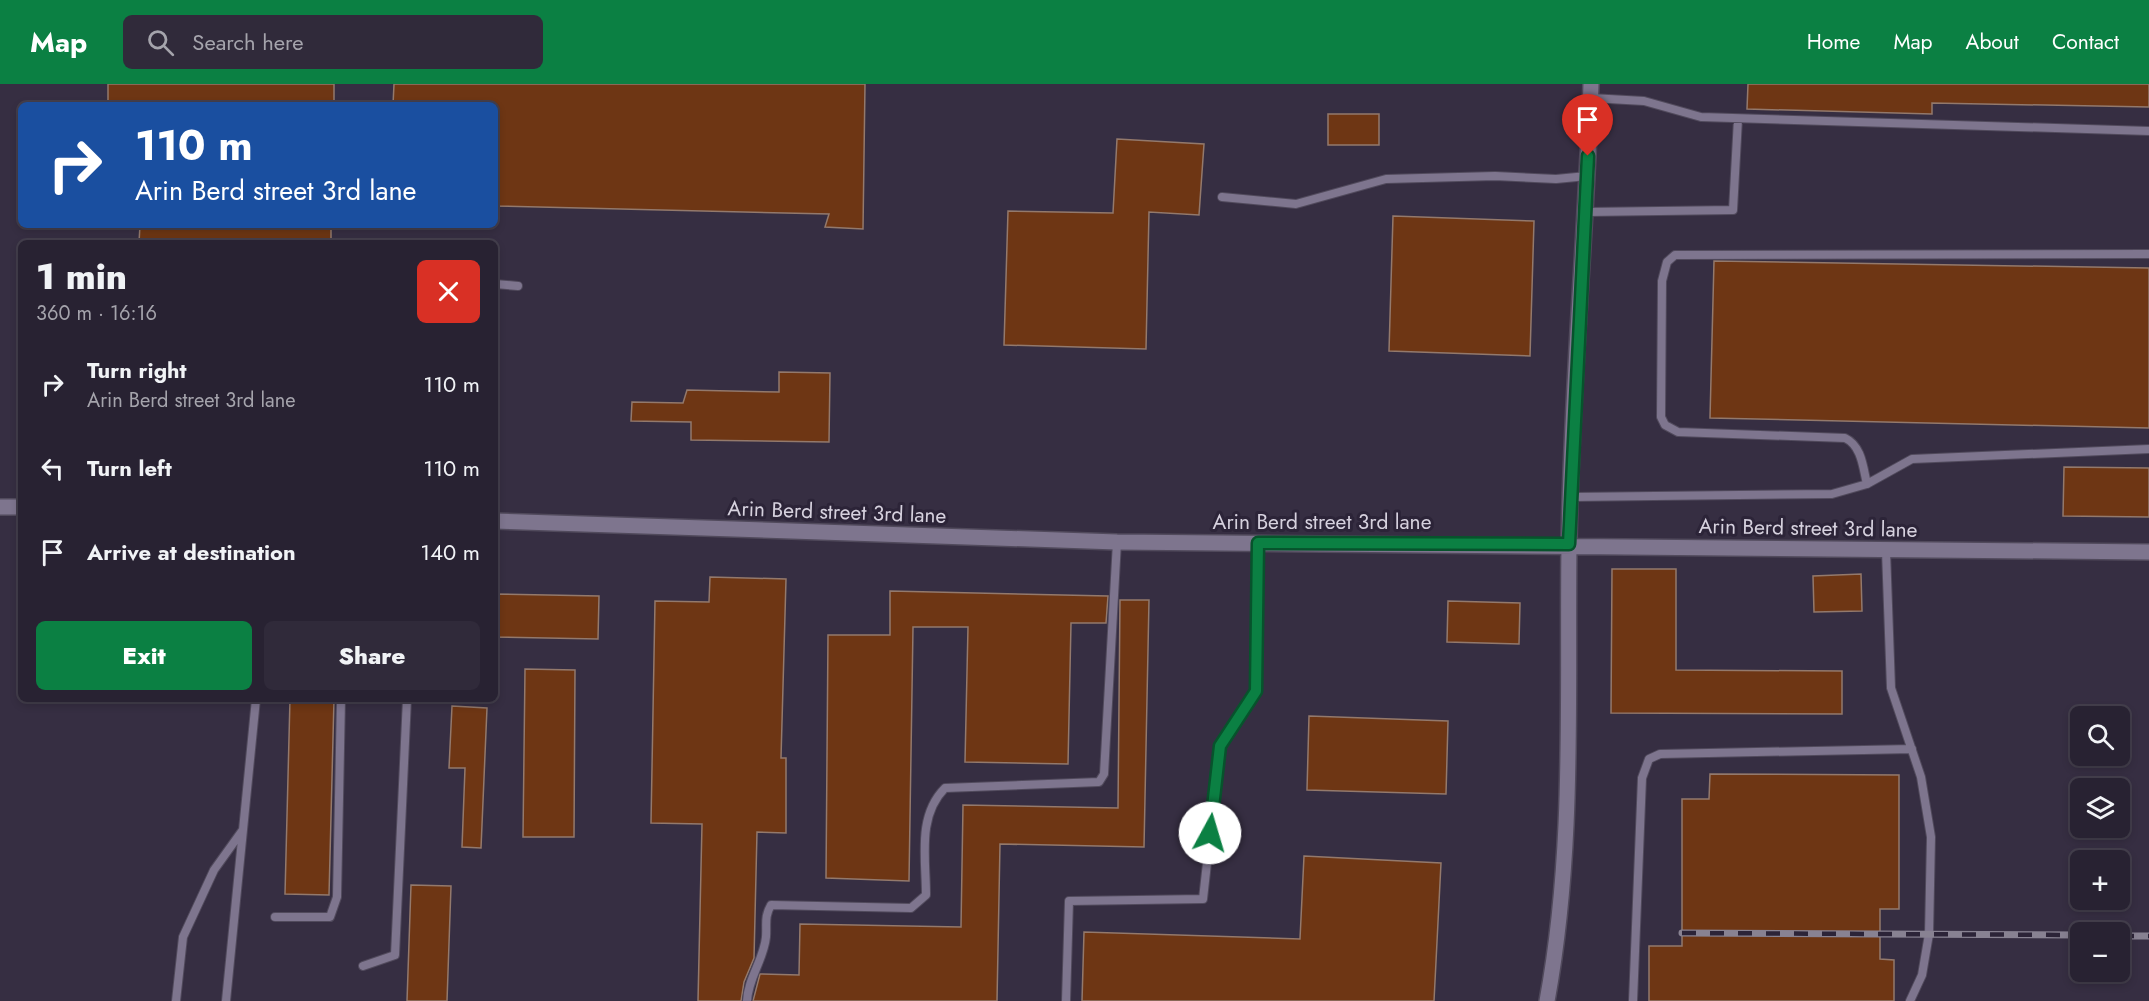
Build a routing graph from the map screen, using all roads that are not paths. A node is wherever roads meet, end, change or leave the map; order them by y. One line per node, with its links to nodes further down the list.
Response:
1 (1591, 91): 2 (lane); 4 (street)
2 (1738, 118): 3 (lane); 6 (lane)
3 (2149, 131)
4 (1587, 176): 5 (lane); 6 (street)
5 (1222, 197)
6 (1586, 212): 12 (street)
7 (2149, 254): 11 (lane)
8 (498, 284): 9 (lane)
9 (518, 286)
10 (2149, 449): 11 (lane)
11 (1867, 484): 12 (lane)
12 (1571, 497): 18 (street)
13 (0, 507): 14 (street)
14 (18, 507)
15 (498, 521): 16 (street, Arin Berd street 3rd lane)
16 (1117, 542): 17 (street, Arin Berd street 3rd lane); 30 (lane)
17 (1258, 543): 18 (street, Arin Berd street 3rd lane); 31 (lane)
18 (1569, 544): 19 (street, Arin Berd street 3rd lane); 32 (street)
19 (1886, 551): 20 (street, Arin Berd street 3rd lane); 24 (lane)
20 (2149, 552)
21 (256, 702): 25 (lane)
22 (341, 702): 26 (lane)
23 (406, 702): 27 (lane)
24 (1912, 749): 33 (lane); 34 (lane)
25 (243, 830): 28 (lane); 29 (lane)
26 (275, 917)
27 (363, 966)
28 (176, 1001)
29 (226, 1001)
30 (747, 1001)
31 (1066, 1001)
32 (1547, 1001)
33 (1633, 1001)
34 (1910, 1001)

